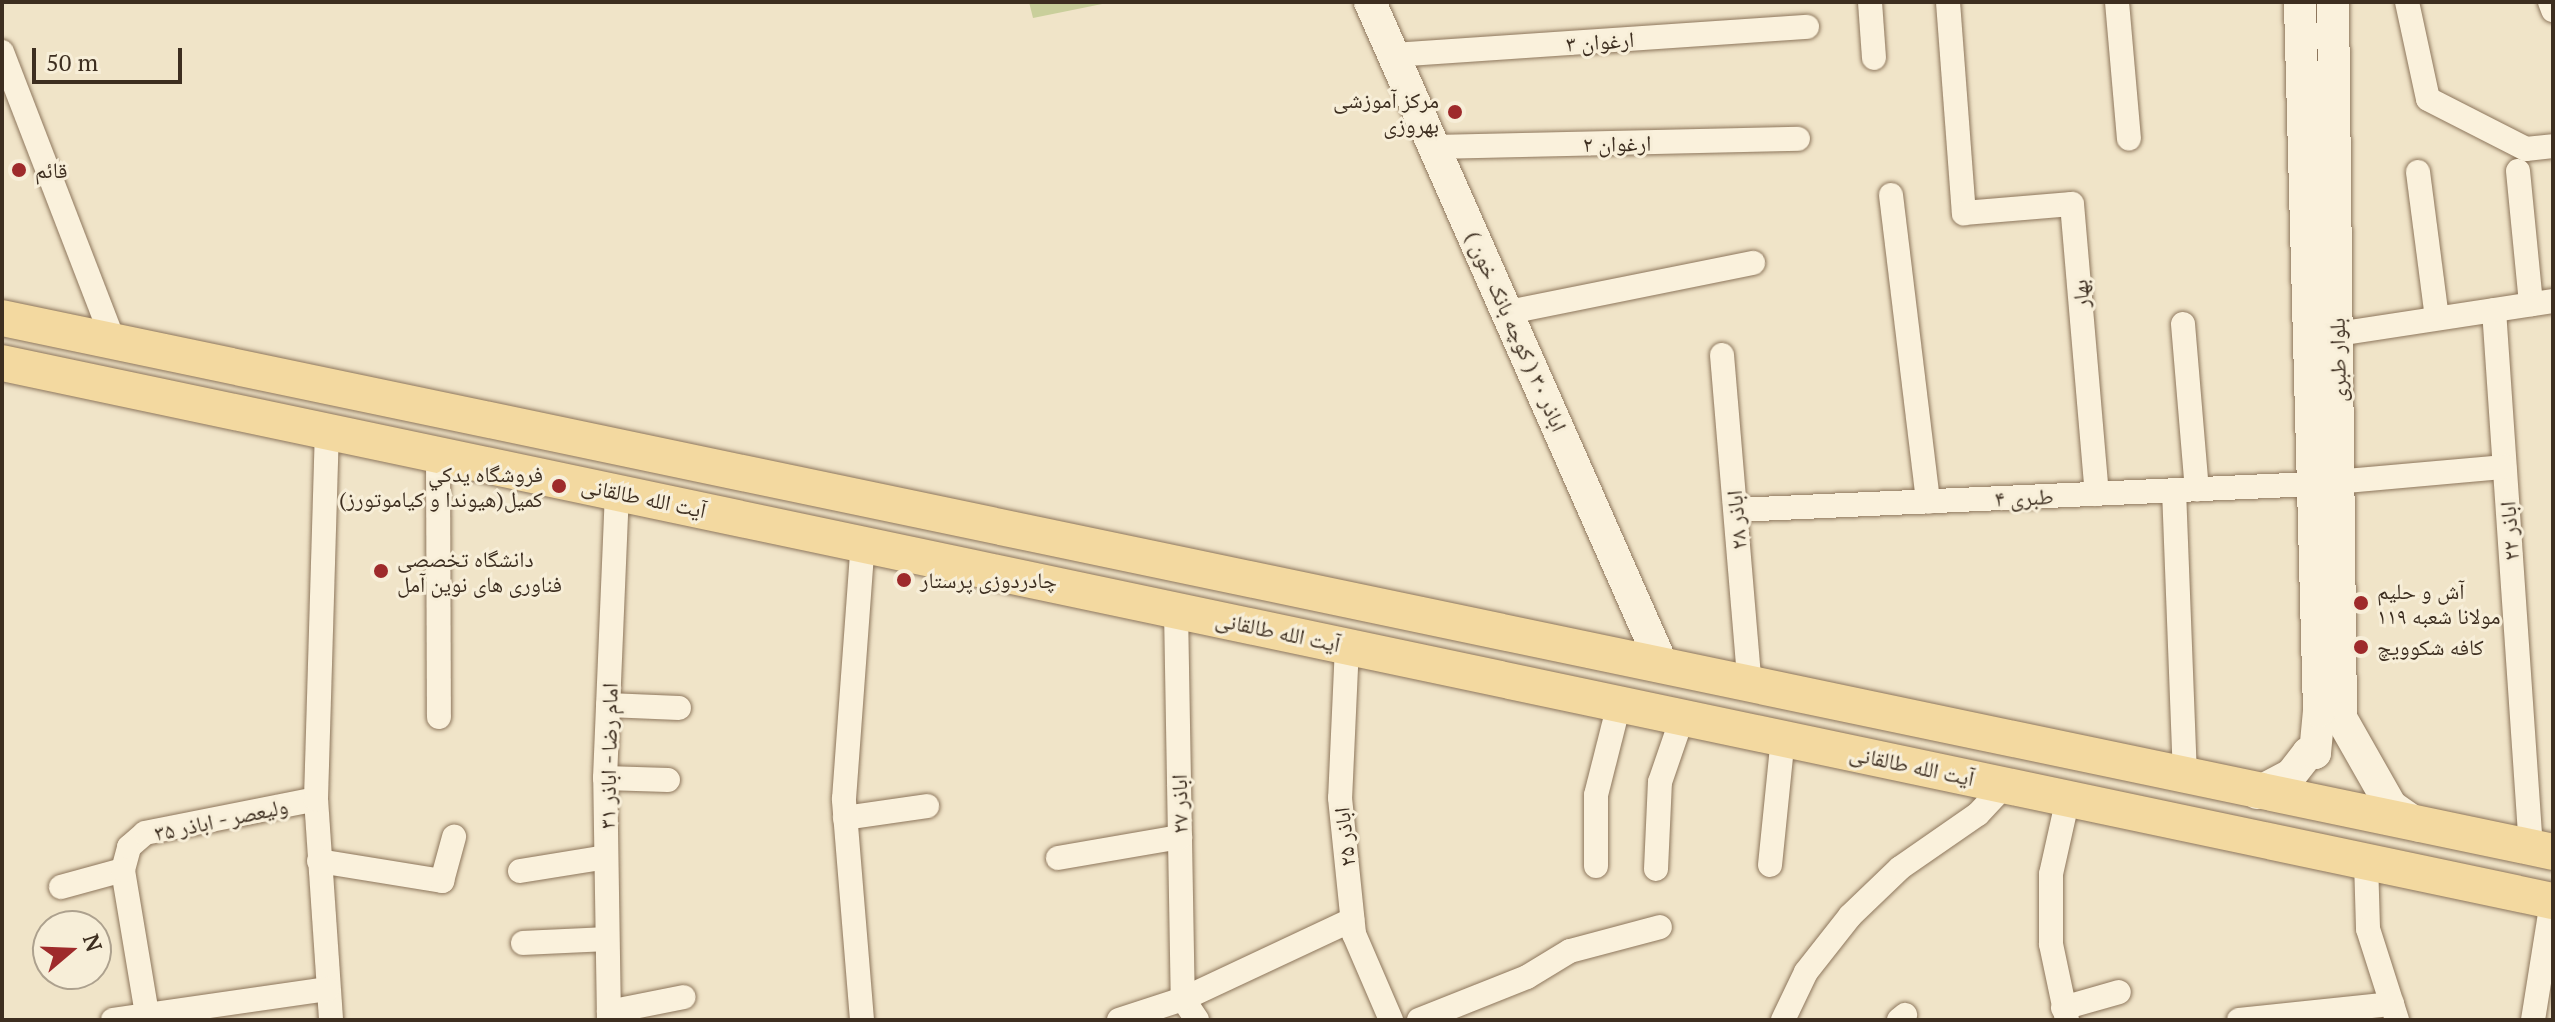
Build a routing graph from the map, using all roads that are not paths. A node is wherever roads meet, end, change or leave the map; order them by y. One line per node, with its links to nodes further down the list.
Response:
1 (1370, 2): 12 (main road, اباذر ۳۰ ( کوچه بانک خون ))
2 (1870, 2): 13 (street)
3 (1948, 2): 38 (street, بهار)
4 (2117, 2): 14 (street)
5 (2300, 2): 35 (main road, بلوار طبری)
6 (2333, 2): 28 (main road, بلوار طبری)
7 (2407, 2): 16 (street)
8 (2550, 2): 9 (street)
9 (2553, 10)
10 (1807, 27): 12 (street, ارغوان ۳)
11 (2, 52): 29 (street)
12 (1394, 55): 17 (main road, اباذر ۳۰ ( کوچه بانک خون ))
13 (1874, 58)
14 (2129, 138)
15 (1798, 139): 17 (street, ارغوان ۲)
16 (2553, 146)
17 (1435, 147): 24 (main road, اباذر ۳۰ ( کوچه بانک خون ))
18 (2518, 171): 22 (street)
19 (2418, 172): 26 (street)
20 (1891, 195): 39 (street)
21 (1753, 263): 24 (street)
22 (2542, 303): 23 (street)
23 (2494, 310): 26 (street); 34 (street, اباذر ۲۲)
24 (1509, 312): 44 (main road, اباذر ۳۰ ( کوچه بانک خون ))
25 (2, 318): 29 (main road, آیت الله طالقانی)
26 (2437, 318): 28 (street)
27 (2183, 324): 36 (street)
28 (2337, 334): 35 (main road, بلوار طبری)
29 (115, 345): 44 (main road, آیت الله طالقانی)
30 (1722, 355): 40 (street, اباذر ۲۸)
31 (2, 363): 32 (main road, آیت الله طالقانی)
32 (327, 431): 33 (main road, آیت الله طالقانی); 62 (street, ولیعصر - اباذر ۳۵)
33 (438, 454): 37 (main road, آیت الله طالقانی); 52 (street)
34 (2504, 467): 35 (street, طبری ۴); 68 (street, اباذر ۲۲)
35 (2326, 483): 36 (street, طبری ۴); 50 (main road, بلوار طبری)
36 (2186, 490): 38 (street, طبری ۴); 56 (street)
37 (617, 492): 41 (main road, آیت الله طالقانی); 48 (street, امام رضا - اباذر ۳۱)
38 (2097, 494): 39 (street, طبری ۴)
39 (1928, 502): 40 (street, طبری ۴)
40 (1736, 510): 45 (street, اباذر ۲۸)
41 (863, 543): 42 (main road, آیت الله طالقانی); 64 (street)
42 (1176, 610): 43 (main road, آیت الله طالقانی); 67 (street, اباذر ۲۷)
43 (1347, 646): 47 (main road, آیت الله طالقانی); 80 (street, اباذر ۲۵)
44 (1661, 662): 45 (main road, آیت الله طالقانی)
45 (1750, 685): 46 (main road, آیت الله طالقانی)
46 (1793, 694): 51 (main road, آیت الله طالقانی); 54 (main road)
47 (1619, 704): 53 (main road, آیت الله طالقانی); 74 (street)
48 (608, 705): 49 (street); 57 (street, امام رضا - اباذر ۳۱)
49 (679, 708)
50 (2330, 714): 60 (main road, بلوار طبری); 65 (main road)
51 (1894, 715): 55 (main road); 56 (main road, آیت الله طالقانی)
52 (439, 717)
53 (1682, 718): 54 (main road, آیت الله طالقانی); 75 (street)
54 (1783, 738): 55 (main road, آیت الله طالقانی); 73 (street)
55 (1886, 759): 59 (main road, آیت الله طالقانی)
56 (2185, 776): 60 (main road, آیت الله طالقانی)
57 (605, 778): 58 (street); 69 (street, امام رضا - اباذر ۳۱)
58 (668, 780)
59 (2005, 785): 61 (main road, آیت الله طالقانی); 100 (street)
60 (2257, 793): 65 (main road, آیت الله طالقانی)
61 (2068, 798): 72 (main road, آیت الله طالقانی); 90 (street)
62 (316, 799): 71 (street); 76 (street, ولیعصر - اباذر ۳۵)
63 (927, 806): 64 (street)
64 (845, 818): 96 (street)
65 (2420, 826): 68 (main road, آیت الله طالقانی)
66 (454, 837): 71 (street)
67 (1180, 837): 70 (street); 87 (street, اباذر ۲۷)
68 (2542, 850)
69 (606, 857): 77 (street); 82 (street, امام رضا - اباذر ۳۱)
70 (1058, 858)
71 (319, 861): 84 (street)
72 (2366, 861): 79 (main road, آیت الله طالقانی); 89 (street)
73 (1770, 865)
74 (1596, 866)
75 (1656, 869)
76 (123, 870): 78 (street); 91 (street)
77 (520, 871)
78 (61, 887)
79 (2553, 901): 102 (street)
80 (1352, 920): 87 (street); 98 (street, اباذر ۲۵)
81 (1660, 927): 88 (street)
82 (607, 939): 83 (street); 92 (street, امام رضا - اباذر ۳۱)
83 (523, 943)
84 (327, 989): 91 (street); 95 (street)
85 (2119, 992): 90 (street)
86 (684, 997): 92 (street)
87 (1183, 999): 93 (street); 97 (street)
88 (1466, 1011): 99 (street)
89 (2394, 1012): 101 (street)
90 (2065, 1014)
91 (147, 1016): 94 (street)
92 (609, 1016)
93 (1125, 1019)
94 (113, 1020)
95 (331, 1020)
96 (862, 1020)
97 (1197, 1020)
98 (1391, 1020)
99 (1419, 1020)
100 (1783, 1020)
101 (2239, 1020)
102 (2533, 1020)

